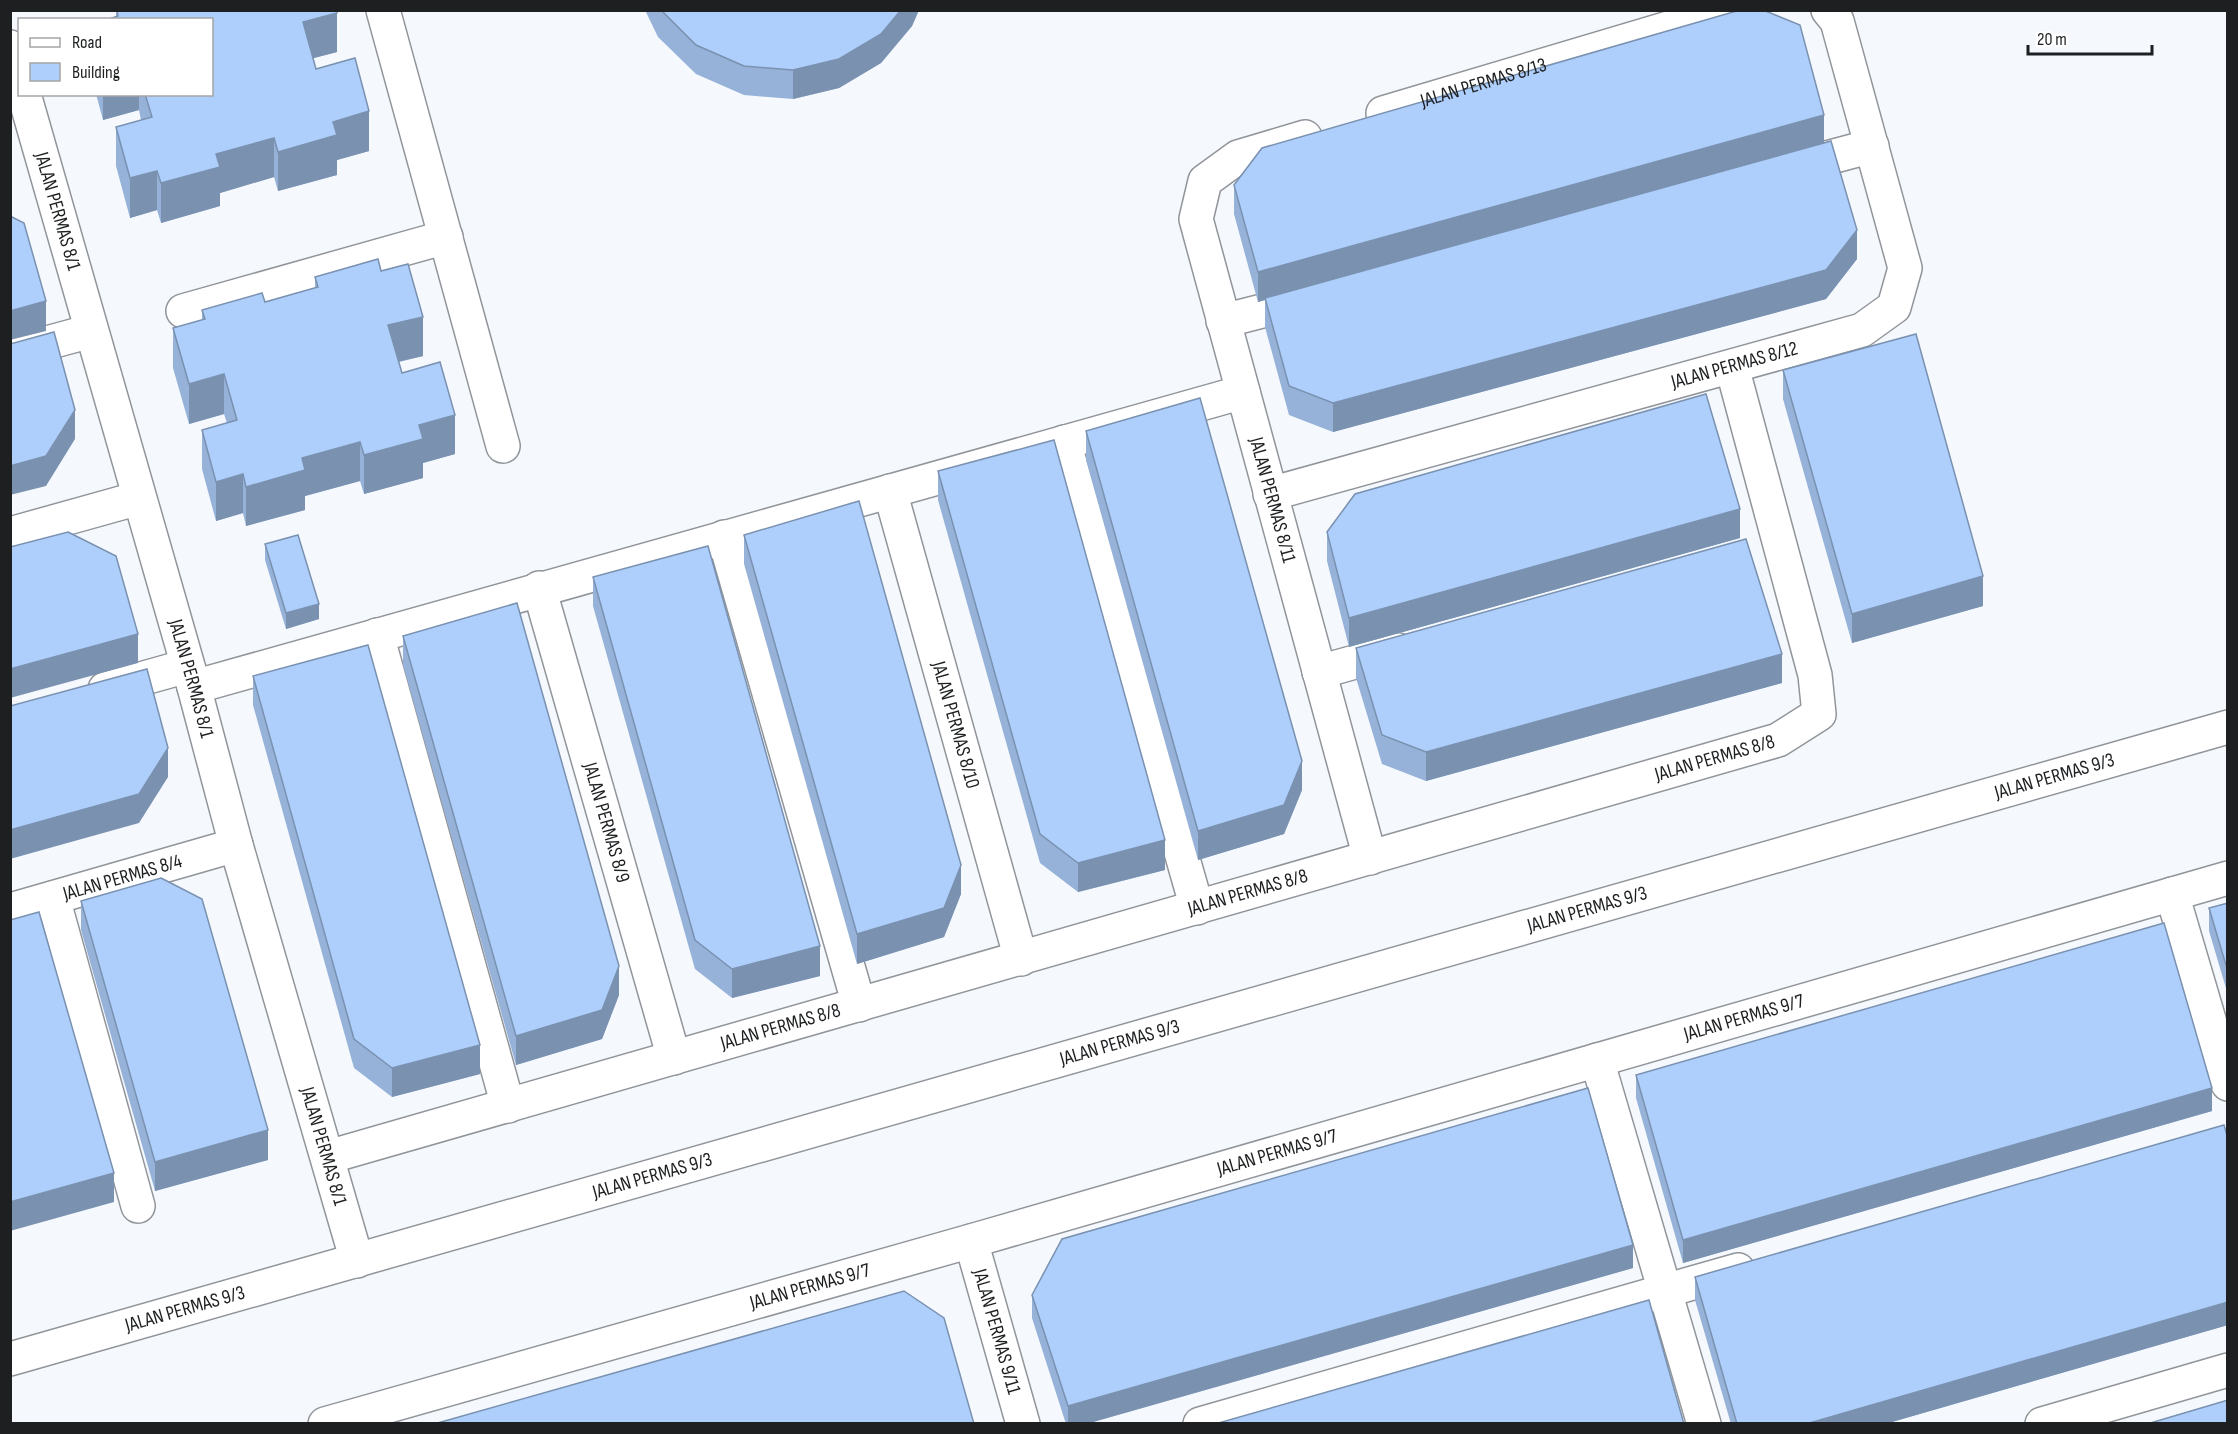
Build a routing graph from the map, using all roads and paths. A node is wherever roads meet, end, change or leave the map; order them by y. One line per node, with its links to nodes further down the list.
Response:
1 (383, 10): 11 (street)
2 (1729, 10): 9 (street, JALAN PERMAS 8/13)
3 (1828, 10): 8 (street, JALAN PERMAS 8/12)
4 (10, 47): 5 (street)
5 (18, 73)
6 (24, 96): 7 (street, JALAN PERMAS 8/1)
7 (23, 137): 15 (street, JALAN PERMAS 8/1)
8 (1872, 146): 10 (street); 17 (street, JALAN PERMAS 8/12)
9 (1238, 157): 14 (street, JALAN PERMAS 8/11)
10 (1770, 174)
11 (446, 237): 13 (street); 20 (street)
12 (1338, 291): 14 (street)
13 (183, 311)
14 (1223, 321): 18 (street, JALAN PERMAS 8/11)
15 (91, 331): 16 (street); 23 (street, JALAN PERMAS 8/1)
16 (10, 353)
17 (1732, 367): 22 (street, JALAN PERMAS 8/12); 26 (street, JALAN PERMAS 8/8)
18 (1243, 392): 19 (street); 22 (street, JALAN PERMAS 8/11)
19 (1064, 442): 21 (street); 40 (street)
20 (503, 446)
21 (890, 490): 25 (street); 42 (street, JALAN PERMAS 8/10)
22 (1270, 494): 31 (street, JALAN PERMAS 8/11)
23 (139, 498): 24 (street); 32 (street, JALAN PERMAS 8/1)
24 (10, 534)
25 (724, 537): 28 (street); 43 (street)
26 (1780, 544): 27 (street); 36 (street, JALAN PERMAS 8/8)
27 (1746, 554)
28 (539, 588): 29 (street); 44 (street, JALAN PERMAS 8/9)
29 (377, 635): 32 (street); 47 (street)
30 (1423, 643): 31 (street)
31 (1319, 672): 36 (street, JALAN PERMAS 8/11)
32 (190, 677): 33 (street); 35 (street, JALAN PERMAS 8/1)
33 (74, 698)
34 (2228, 727): 51 (street, JALAN PERMAS 9/3)
35 (236, 845): 39 (street, JALAN PERMAS 8/4); 48 (street, JALAN PERMAS 8/1)
36 (1370, 858): 40 (street, JALAN PERMAS 8/8)
37 (2228, 878): 38 (street, JALAN PERMAS 9/7)
38 (2172, 894): 45 (street, JALAN PERMAS 9/7); 46 (street)
39 (53, 898): 41 (street, JALAN PERMAS 8/4); 49 (street)
40 (1197, 908): 42 (street, JALAN PERMAS 8/8)
41 (10, 910)
42 (1022, 958): 43 (street, JALAN PERMAS 8/8)
43 (859, 1005): 44 (street, JALAN PERMAS 8/8)
44 (674, 1058): 47 (street, JALAN PERMAS 8/8)
45 (1597, 1060): 50 (street, JALAN PERMAS 9/7); 53 (street)
46 (2228, 1084)
47 (508, 1106): 48 (street, JALAN PERMAS 8/8)
48 (328, 1157): 51 (street, JALAN PERMAS 8/1)
49 (138, 1206)
50 (971, 1241): 56 (street, JALAN PERMAS 9/7); 57 (street, JALAN PERMAS 9/11)
51 (357, 1261): 54 (street, JALAN PERMAS 9/3)
52 (1768, 1262): 53 (street)
53 (1665, 1291): 58 (street); 59 (street)
54 (10, 1359)
55 (2228, 1370): 60 (street)
56 (325, 1424)
57 (1023, 1424)
58 (1200, 1424)
59 (1704, 1424)
60 (2042, 1424)

